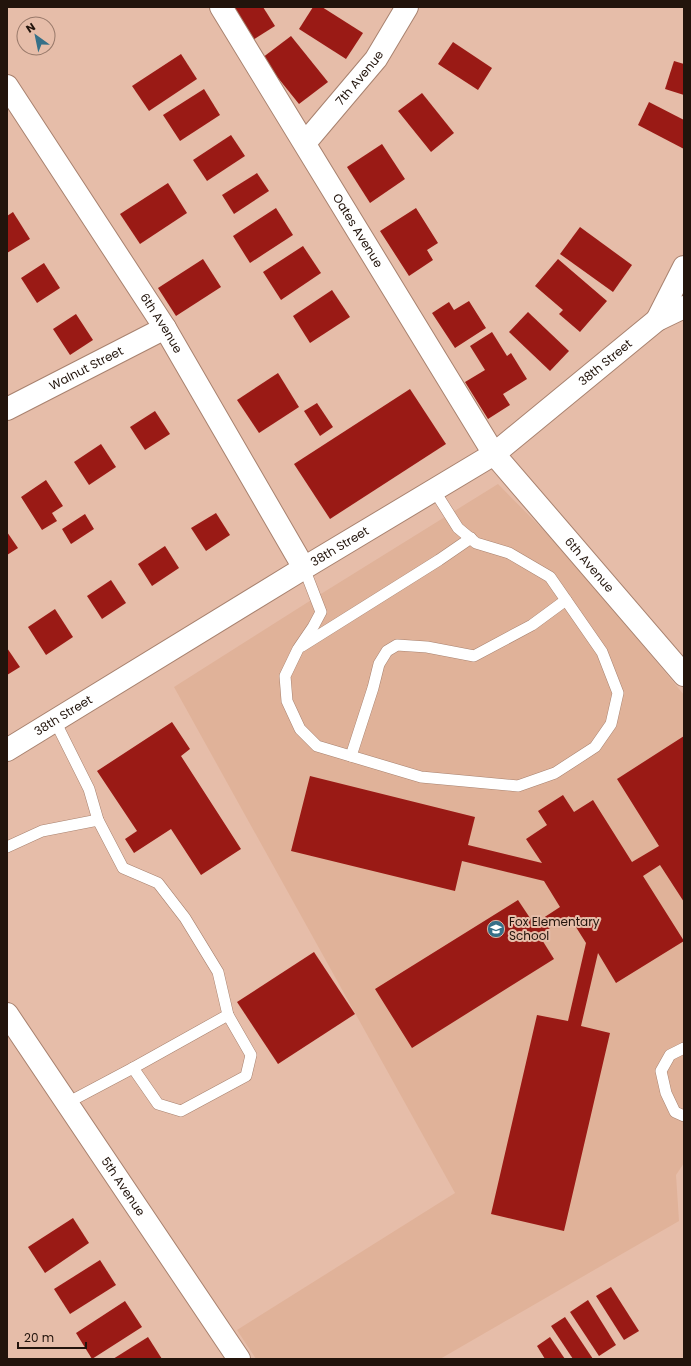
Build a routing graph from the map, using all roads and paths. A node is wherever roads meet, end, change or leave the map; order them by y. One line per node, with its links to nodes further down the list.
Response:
1 (221, 7): 4 (street, Oates Avenue)
2 (407, 7): 4 (street, 7th Avenue)
3 (7, 86): 8 (street, 6th Avenue)
4 (305, 143): 10 (street, Oates Avenue)
5 (684, 267): 7 (street)
6 (684, 307): 7 (street)
7 (657, 320): 10 (street, 38th Street)
8 (165, 328): 9 (street, Walnut Street); 13 (street, 6th Avenue)
9 (7, 409)
10 (494, 454): 11 (street, 38th Street); 16 (street, 6th Avenue)
11 (434, 490): 12 (lane); 13 (street, 38th Street)
12 (471, 538): 14 (lane); 15 (lane)
13 (304, 568): 15 (lane); 17 (street, 38th Street)
14 (566, 600): 19 (lane); 19 (lane)
15 (298, 648): 19 (lane)
16 (684, 675)
17 (56, 721): 18 (street, 38th Street); 20 (lane)
18 (7, 750)
19 (351, 756)
20 (98, 820): 21 (lane); 23 (lane)
21 (7, 847)
22 (7, 1014): 26 (street, 5th Avenue)
23 (228, 1015): 25 (lane); 25 (lane)
24 (684, 1048): 27 (lane)
25 (133, 1068): 26 (lane)
26 (67, 1103): 28 (street, 5th Avenue)
27 (684, 1116)
28 (238, 1359)

